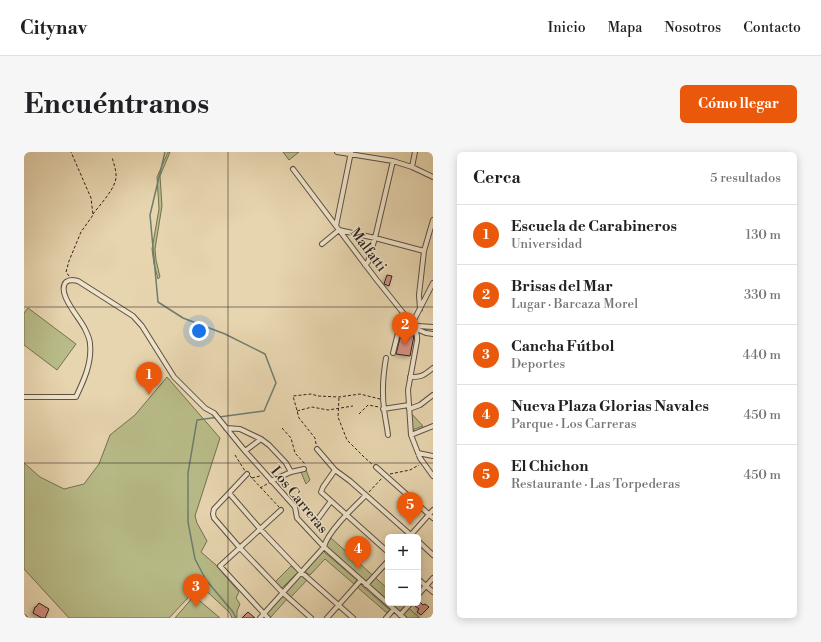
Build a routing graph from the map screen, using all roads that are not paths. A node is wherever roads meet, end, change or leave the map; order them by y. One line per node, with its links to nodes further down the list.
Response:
1 (337, 152): 3 (street)
2 (415, 152): 5 (street)
3 (351, 153): 4 (street); 9 (street)
4 (393, 162): 5 (street); 10 (street)
5 (412, 167): 7 (street)
6 (293, 169): 9 (street, Malfatti)
7 (433, 177)
8 (433, 220): 12 (street)
9 (338, 228): 10 (street); 11 (street); 13 (street, Malfatti)
10 (375, 238): 12 (street); 13 (street)
11 (322, 244)
12 (424, 251): 15 (street)
13 (365, 265): 16 (street, Malfatti)
14 (433, 283): 15 (street)
15 (420, 309): 17 (street)
16 (406, 317): 17 (street, Malfatti); 20 (street)
17 (413, 326): 18 (street); 19 (street); 23 (street)
18 (433, 328)
19 (433, 334)
20 (394, 353)
21 (386, 358): 27 (street)
22 (433, 368): 23 (street)
23 (410, 377): 26 (street)
24 (433, 394): 26 (street)
25 (24, 397): 29 (street, Los Carreras)
26 (409, 407): 27 (street); 31 (street)
27 (383, 408): 30 (street)
28 (433, 426): 31 (street)
29 (226, 428): 32 (street); 34 (street, Los Carreras)
30 (388, 435)
31 (411, 435): 35 (street)
32 (261, 439): 34 (street); 40 (street)
33 (318, 449): 39 (street)
34 (245, 451): 43 (street, Los Carreras)
35 (418, 453): 36 (street); 42 (street)
36 (433, 456)
37 (376, 467): 49 (street)
38 (304, 469): 40 (street)
39 (335, 470): 45 (street); 46 (street)
40 (291, 472): 43 (street)
41 (247, 474): 44 (street)
42 (433, 476)
43 (271, 482): 57 (street, Los Carreras)
44 (229, 493): 53 (street); 58 (street)
45 (366, 495): 50 (street); 54 (street)
46 (330, 501): 50 (street); 52 (street)
47 (281, 510): 53 (street)
48 (433, 510): 49 (street)
49 (429, 514): 51 (street); 55 (street)
50 (346, 515): 57 (street); 59 (street)
51 (433, 518)
52 (317, 520)
53 (261, 530): 58 (street); 62 (street)
54 (409, 534)
55 (413, 534)
56 (421, 544): 60 (street)
57 (324, 547): 62 (street); 64 (street, Los Carreras)
58 (240, 548): 70 (street); 74 (street)
59 (385, 549)
60 (433, 555)
61 (385, 564): 66 (street)
62 (301, 572): 70 (street); 71 (street)
63 (433, 578): 67 (street)
64 (361, 580): 66 (street, Los Carreras); 71 (street)
65 (421, 582): 67 (street)
66 (366, 585): 73 (street, Los Carreras)
67 (426, 586): 68 (street); 69 (street)
68 (421, 592)
69 (433, 592)
70 (282, 593): 74 (street); 77 (street)
71 (339, 606): 78 (street); 79 (street)
72 (409, 606): 75 (street)
73 (394, 609): 75 (street, Los Carreras); 80 (street)
74 (262, 616): 76 (street)
75 (402, 617)
76 (268, 618)
77 (311, 618)
78 (327, 618)
79 (353, 618)
80 (386, 618)

